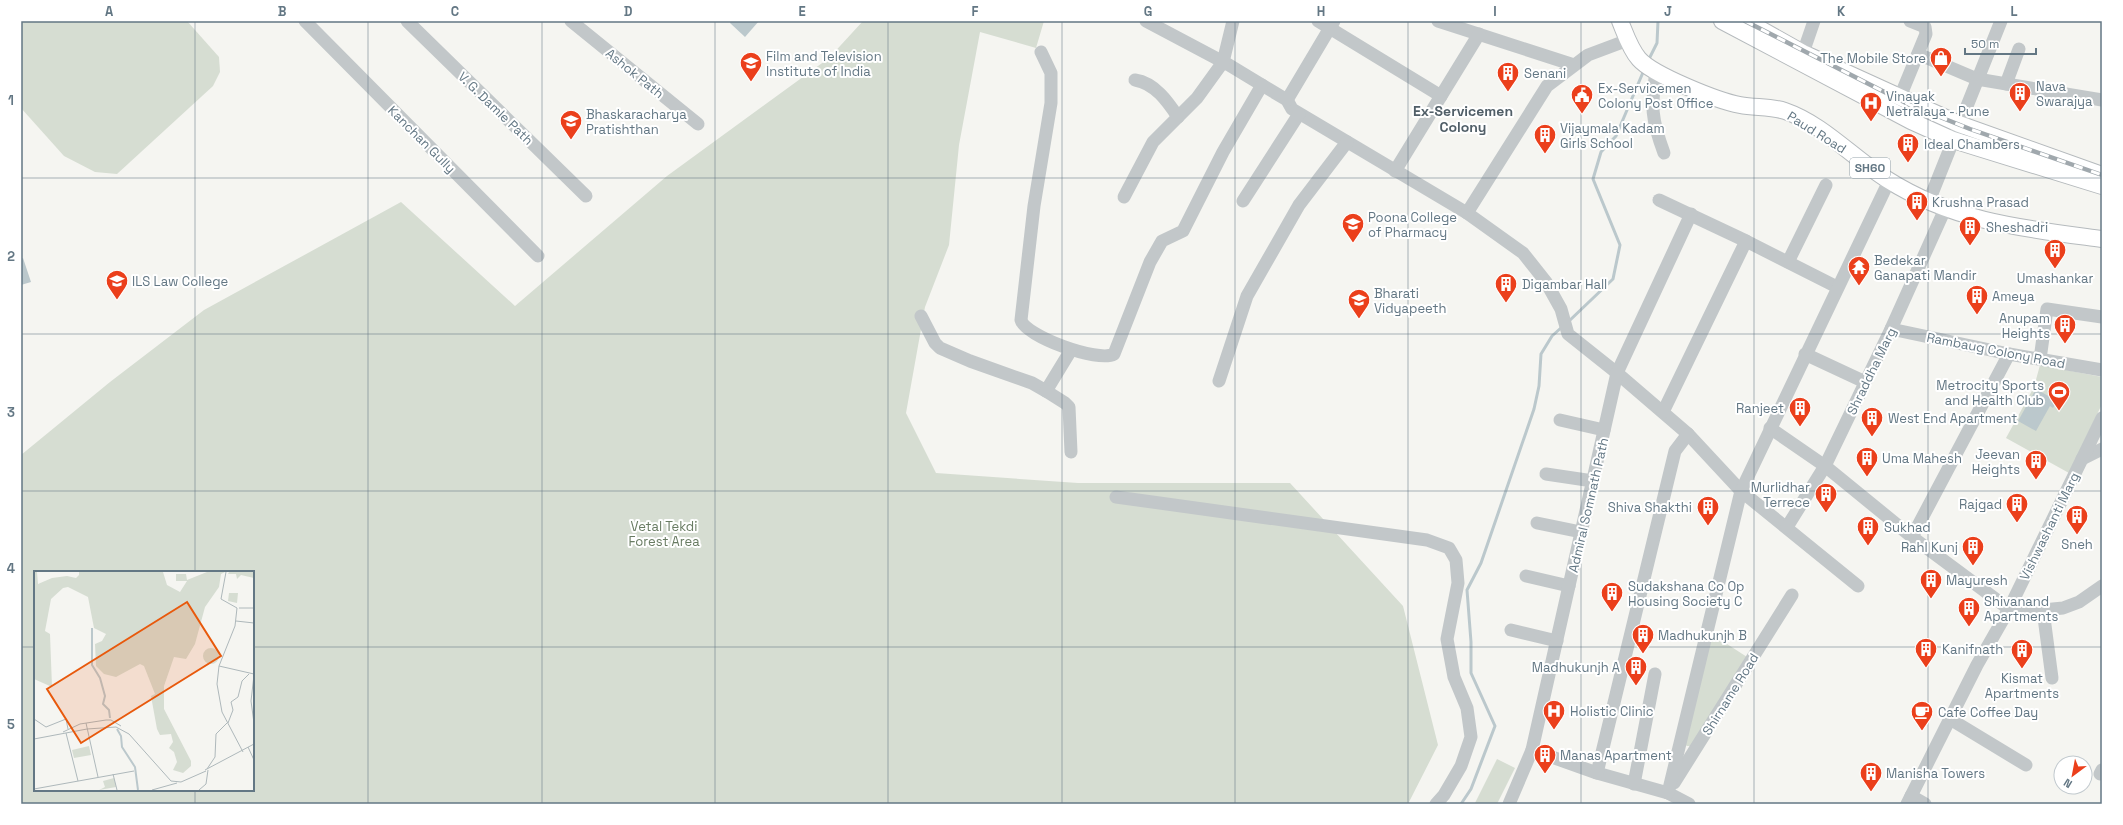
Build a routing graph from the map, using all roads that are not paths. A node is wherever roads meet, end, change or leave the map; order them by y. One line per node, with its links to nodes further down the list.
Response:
1 (305, 21): 54 (street, Kanchan Gully)
2 (407, 21): 44 (street, V. G. Damle Path)
3 (571, 21): 34 (street, Ashok Path)
4 (1146, 21): 21 (street)
5 (1234, 21): 21 (street)
6 (1318, 21): 14 (street)
7 (1438, 21): 15 (street)
8 (1620, 21): 16 (main road)
9 (1722, 21): 36 (main road)
10 (1746, 21): 19 (main road)
11 (1814, 21): 19 (street)
12 (1910, 21): 20 (street)
13 (2001, 21): 24 (street)
14 (1332, 24): 28 (street); 30 (street)
15 (1479, 34): 22 (street); 28 (street)
16 (1628, 40): 22 (street); 23 (main road)
17 (2019, 49): 26 (street)
18 (1040, 52): 60 (street)
19 (1803, 53): 29 (main road)
20 (1918, 54): 24 (street); 29 (street)
21 (1223, 62): 27 (street); 33 (street)
22 (1574, 66): 50 (street)
23 (1649, 66): 38 (street); 41 (main road, Paud Road / SH60)
24 (1977, 79): 26 (street); 35 (street)
25 (1135, 80): 33 (street)
26 (2006, 84): 31 (street)
27 (1262, 85): 30 (street); 60 (street)
28 (1441, 96): 39 (street)
29 (1900, 97): 35 (main road)
30 (1287, 100): 32 (street)
31 (2102, 100)
32 (1299, 114): 37 (street); 47 (street)
33 (1178, 117): 45 (street)
34 (698, 124)
35 (1959, 124): 36 (street); 40 (main road)
36 (1953, 140): 43 (main road); 48 (street)
37 (1347, 142): 39 (street); 66 (street)
38 (1664, 153)
39 (1395, 171): 50 (street)
40 (2102, 175)
41 (1889, 181): 48 (main road, Paud Road / SH60); 56 (street)
42 (1826, 185): 55 (street)
43 (2102, 186)
44 (586, 196)
45 (1124, 197)
46 (1660, 200): 51 (street)
47 (1243, 201)
48 (1929, 202): 49 (main road, Paud Road / SH60)
49 (1945, 209): 52 (main road, Paud Road / SH60); 59 (street, Shraddha Marg)
50 (1467, 213): 65 (street)
51 (1691, 214): 53 (street); 65 (street, Admiral Somnath Path)
52 (2102, 239)
53 (1746, 241): 55 (street); 69 (street)
54 (538, 256)
55 (1788, 262): 56 (street)
56 (1837, 287): 61 (street)
57 (921, 316): 68 (street)
58 (2102, 317): 63 (street)
59 (1891, 329): 62 (street, Rambaug Colony Road); 67 (street, Shraddha Marg)
60 (1071, 350): 68 (street)
61 (1805, 354): 67 (street); 72 (street)
62 (2009, 354): 63 (street, Rambaug Colony Road); 86 (street)
63 (2040, 359): 64 (street, Rambaug Colony Road)
64 (2102, 370)
65 (1617, 373): 69 (street); 73 (street, Admiral Somnath Path)
66 (1219, 381)
67 (1865, 382): 78 (street, Shraddha Marg)
68 (1046, 391): 76 (street)
69 (1663, 412): 74 (street)
70 (2102, 418): 77 (street, Vishwashanti Marg)
71 (1560, 420): 73 (street)
72 (1770, 428): 78 (street); 81 (street)
73 (1604, 430): 80 (street, Admiral Somnath Path)
74 (1688, 434): 81 (street); 101 (street)
75 (2102, 449): 77 (street)
76 (1071, 452)
77 (2082, 459): 92 (street, Vishwashanti Marg)
78 (1826, 466): 84 (street, Shraddha Marg); 86 (street)
79 (1546, 474): 80 (street)
80 (1593, 481): 85 (street, Admiral Somnath Path)
81 (1741, 490): 84 (street); 103 (street)
82 (1116, 497): 105 (street)
83 (1537, 523): 85 (street)
84 (1787, 527): 89 (street)
85 (1581, 532): 88 (street, Admiral Somnath Path)
86 (1912, 537): 92 (street)
87 (1526, 576): 88 (street)
88 (1569, 586): 95 (street, Admiral Somnath Path)
89 (1858, 586)
90 (2102, 586): 93 (street)
91 (1792, 595): 103 (street, Shirname Road)
92 (2009, 609): 93 (street); 98 (street, Vishwashanti Marg)
93 (2043, 610): 97 (street)
94 (1511, 630): 95 (street)
95 (1557, 641): 99 (street, Admiral Somnath Path)
96 (1654, 674): 102 (street)
97 (2052, 678)
98 (1950, 719): 100 (street); 104 (street, Vishwashanti Marg)
99 (1532, 750): 101 (street); 106 (street, Admiral Somnath Path)
100 (2026, 765)
101 (1597, 774): 102 (street)
102 (1634, 784): 103 (street)
103 (1668, 793): 107 (street)
104 (1909, 800): 108 (street)
105 (1436, 804)
106 (1509, 804)
107 (1689, 804)
108 (1925, 804)

